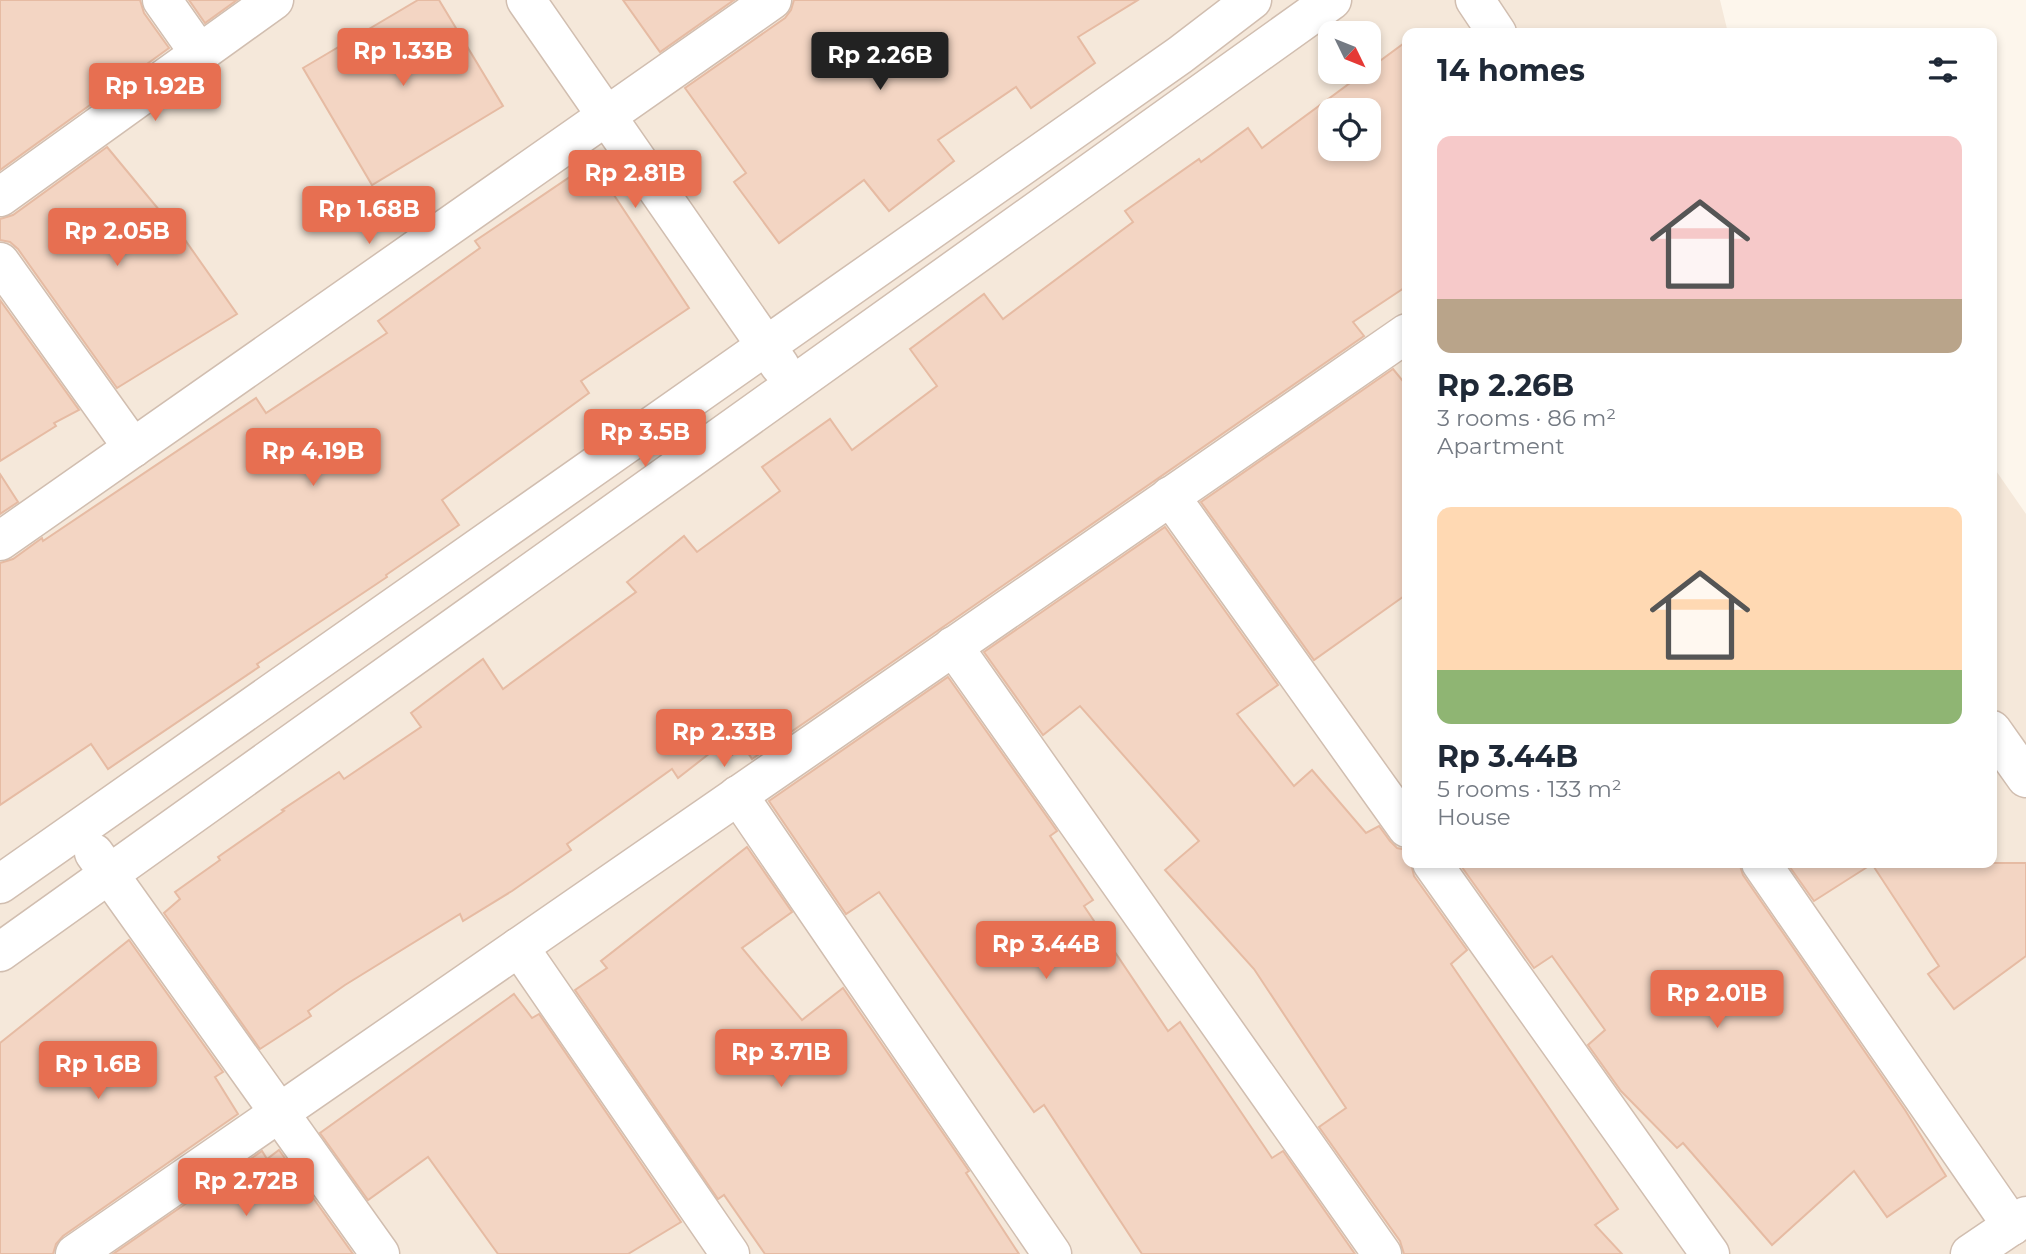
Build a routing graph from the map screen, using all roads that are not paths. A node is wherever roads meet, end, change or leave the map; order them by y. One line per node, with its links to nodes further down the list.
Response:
1 (162, 0): 9 (street)
2 (274, 0): 9 (street)
3 (526, 0): 10 (street)
4 (772, 0): 10 (street)
5 (1252, 0): 14 (street)
6 (1332, 0): 15 (street)
7 (1475, 0): 8 (street)
8 (1494, 28)
9 (200, 54): 11 (street)
10 (606, 116): 14 (street); 16 (street)
11 (0, 197)
12 (0, 262): 16 (street)
13 (1402, 341): 17 (street)
14 (766, 347): 15 (street); 24 (street)
15 (794, 386): 27 (street)
16 (132, 448): 18 (street)
17 (1170, 496): 19 (street); 23 (street)
18 (0, 541)
19 (953, 646): 22 (street); 37 (street)
20 (1997, 737): 21 (street)
21 (2026, 778)
22 (738, 795): 29 (street); 36 (street)
23 (1402, 821)
24 (80, 830): 27 (street); 28 (street)
25 (1436, 868): 38 (street)
26 (1765, 868): 32 (street)
27 (108, 875): 30 (street); 31 (street)
28 (0, 884)
29 (519, 947): 31 (street); 35 (street)
30 (0, 952)
31 (278, 1114): 33 (street); 34 (street)
32 (2019, 1221): 39 (street)
33 (75, 1254)
34 (380, 1254)
35 (730, 1254)
36 (1052, 1254)
37 (1382, 1254)
38 (1710, 1254)
39 (1970, 1254)

